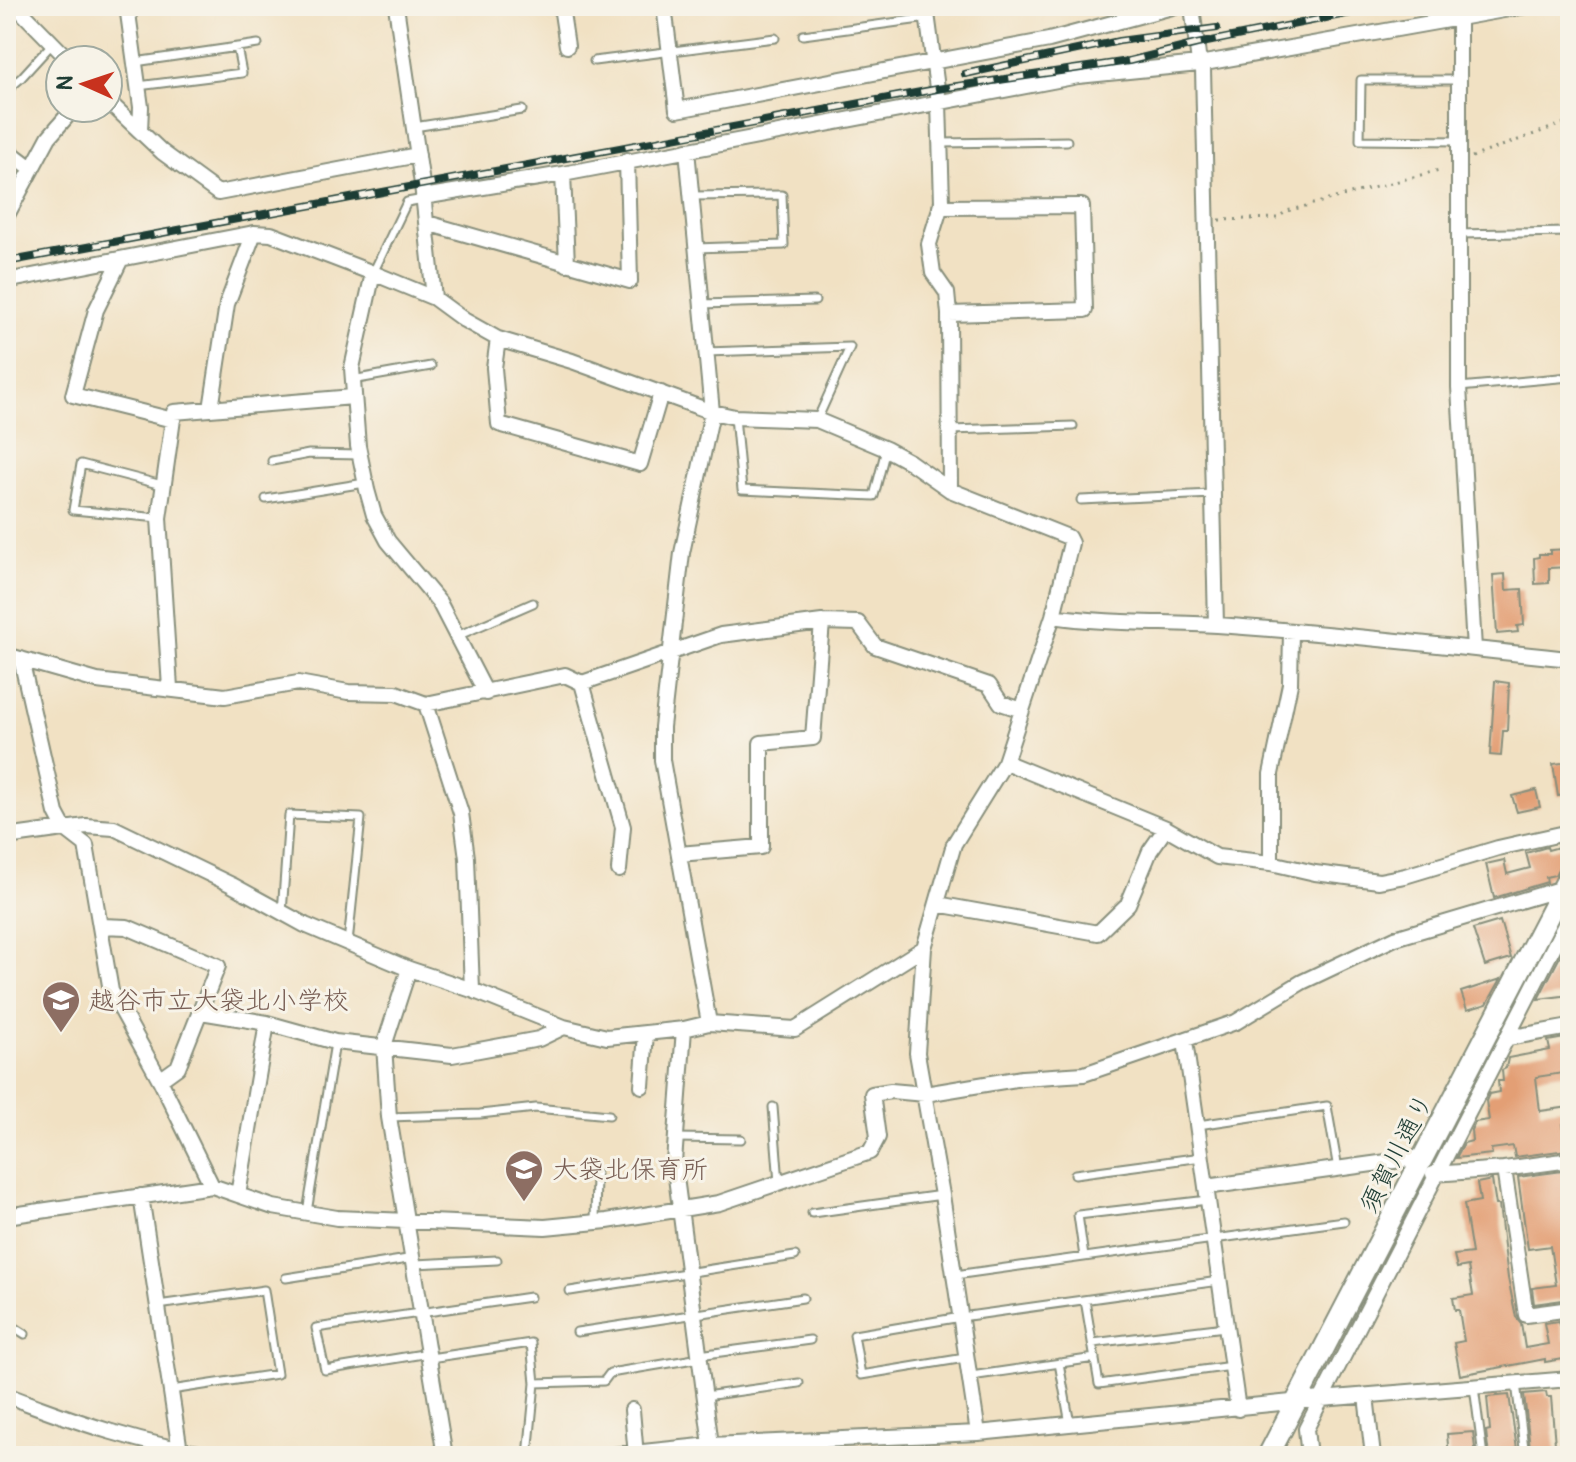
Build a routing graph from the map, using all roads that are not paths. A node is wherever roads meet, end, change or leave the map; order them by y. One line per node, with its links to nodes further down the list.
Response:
1 (16, 6): 13 (street)
2 (127, 6): 19 (street)
3 (396, 6): 29 (street)
4 (561, 6): 15 (street)
5 (664, 6): 17 (street)
6 (1176, 6): 20 (street)
7 (1192, 6): 21 (street)
8 (1526, 6): 10 (street)
9 (927, 12): 11 (lane); 20 (street)
10 (1459, 18): 21 (street); 22 (street)
11 (803, 35)
12 (775, 38): 17 (lane)
13 (53, 42): 24 (lane)
14 (258, 44): 16 (lane)
15 (567, 46)
16 (237, 47): 19 (lane); 23 (lane)
17 (669, 52): 18 (lane); 20 (street)
18 (594, 61)
19 (135, 62): 23 (street)
20 (934, 62): 25 (street)
21 (1199, 64): 25 (street); 78 (street)
22 (1459, 80): 32 (street); 32 (lane)
23 (138, 86): 30 (street)
24 (6, 91)
25 (939, 103): 33 (street); 35 (street)
26 (522, 110): 29 (lane)
27 (124, 116): 30 (street)
28 (60, 124): 38 (street)
29 (414, 127): 36 (street)
30 (140, 131): 36 (street)
31 (1067, 141): 33 (lane)
32 (1460, 141): 47 (street)
33 (940, 143): 42 (street)
34 (6, 149): 38 (street)
35 (687, 150): 37 (street); 40 (street)
36 (418, 155): 41 (street)
37 (627, 160): 39 (street); 50 (street)
38 (31, 168): 43 (street)
39 (563, 174): 41 (street); 50 (street)
40 (691, 196): 48 (street); 48 (lane)
41 (423, 198): 44 (street); 51 (lane)
42 (940, 207): 56 (street); 56 (street)
43 (6, 217)
44 (427, 223): 50 (street); 53 (street)
45 (1570, 232): 47 (lane)
46 (254, 233): 49 (street); 51 (street); 65 (street)
47 (1458, 234): 62 (street)
48 (696, 248): 55 (street)
49 (120, 261): 52 (street); 68 (street)
50 (567, 264)
51 (373, 273): 53 (street); 61 (street)
52 (6, 281)
53 (434, 298): 57 (street)
54 (815, 301): 55 (lane)
55 (701, 304): 58 (street)
56 (949, 314): 71 (street)
57 (498, 339): 63 (street); 63 (street)
58 (706, 352): 66 (street); 69 (lane)
59 (431, 366): 61 (lane)
60 (1570, 377): 62 (lane)
61 (352, 380): 64 (street)
62 (1459, 387): 88 (street)
63 (661, 393): 66 (street)
64 (353, 397): 65 (street); 73 (street)
65 (211, 409): 68 (street)
66 (712, 412): 67 (street); 89 (street)
67 (735, 417): 69 (street); 72 (lane)
68 (173, 420): 76 (street)
69 (817, 420): 72 (street)
70 (1073, 426): 71 (lane)
71 (950, 430): 77 (street)
72 (886, 449): 77 (street)
73 (360, 455): 74 (lane); 75 (street)
74 (272, 461)
75 (365, 483): 79 (lane); 87 (street)
76 (162, 485): 81 (street); 81 (lane)
77 (950, 490): 83 (street)
78 (1213, 494): 80 (lane); 85 (street)
79 (266, 499)
80 (1081, 500)
81 (159, 518): 94 (street)
82 (533, 603): 87 (lane)
83 (1053, 616): 85 (street); 97 (street)
84 (822, 622): 89 (street); 97 (street); 103 (street)
85 (1216, 625): 86 (street)
86 (1291, 631): 88 (street); 104 (street)
87 (457, 636): 95 (street)
88 (1474, 649): 92 (street)
89 (671, 652): 93 (street); 103 (street)
90 (6, 655): 91 (street)
91 (21, 659): 94 (street); 99 (street)
92 (1570, 659)
93 (582, 683): 95 (street); 105 (street)
94 (170, 688): 96 (street)
95 (486, 693): 96 (street)
96 (426, 704): 113 (street)
97 (1022, 710): 98 (street)
98 (1005, 762): 100 (street); 107 (street)
99 (64, 828): 102 (street); 108 (street); 109 (street)
100 (1166, 828): 104 (street); 107 (street)
101 (1570, 832): 104 (street)
102 (6, 837)
103 (679, 854): 116 (street)
104 (1271, 863)
105 (619, 870)
106 (1566, 897): 121 (street); 122 (street); 136 (street, 須賀川通り)
107 (937, 904): 111 (street)
108 (282, 913): 110 (street); 110 (lane)
109 (101, 926): 114 (street); 125 (street)
110 (348, 943): 112 (street)
111 (924, 948): 116 (street); 127 (street)
112 (409, 969): 113 (street); 124 (street)
113 (472, 990): 117 (street)
114 (201, 1012): 115 (street); 125 (street)
115 (267, 1023): 123 (street); 144 (street)
116 (709, 1023): 119 (street)
117 (564, 1027): 120 (street); 124 (street)
118 (1570, 1027): 121 (street)
119 (684, 1029): 120 (street); 132 (street)
120 (646, 1033): 126 (street)
121 (1508, 1038): 136 (street)
122 (1185, 1041): 127 (street); 131 (street)
123 (335, 1042): 124 (street); 149 (lane)
124 (384, 1046): 130 (street)
125 (160, 1080): 142 (street)
126 (642, 1086)
127 (925, 1094): 141 (street); 145 (street)
128 (773, 1107): 141 (lane)
129 (609, 1115): 130 (lane)
130 (389, 1117): 151 (street)
131 (1197, 1125): 134 (street); 137 (lane)
132 (676, 1138): 133 (lane); 147 (street)
133 (741, 1139)
134 (1202, 1157): 140 (lane); 143 (street)
135 (1570, 1160): 138 (street)
136 (1426, 1167): 137 (street); 138 (street); 194 (street); 195 (street, 須賀川通り)
137 (1338, 1169): 143 (street)
138 (1504, 1169): 168 (street)
139 (596, 1174): 153 (lane)
140 (1075, 1174)
141 (779, 1183): 147 (street)
142 (212, 1186): 144 (street); 146 (street)
143 (1207, 1194): 154 (street); 156 (lane)
144 (238, 1195): 149 (street)
145 (942, 1195): 148 (lane); 160 (street)
146 (141, 1196): 150 (street); 167 (street)
147 (681, 1211): 153 (street); 159 (street)
148 (812, 1213)
149 (307, 1214): 151 (street)
150 (6, 1216)
151 (408, 1220): 153 (street); 158 (street)
152 (1344, 1221): 154 (lane)
153 (595, 1223)
154 (1214, 1239): 156 (lane); 162 (street)
155 (795, 1256): 159 (lane)
156 (1084, 1257): 160 (lane)
157 (497, 1260): 158 (lane)
158 (414, 1261): 161 (lane); 169 (street)
159 (689, 1273): 163 (lane); 170 (street)
160 (955, 1275): 171 (street)
161 (286, 1278)
162 (1219, 1281): 166 (lane); 173 (street)
163 (570, 1291)
164 (530, 1297): 169 (lane)
165 (803, 1298): 170 (lane)
166 (1085, 1300): 171 (lane); 177 (lane)
167 (158, 1305): 190 (street); 190 (lane)
168 (1570, 1309)
169 (422, 1312): 178 (street); 178 (lane)
170 (694, 1313): 174 (lane); 179 (street)
171 (961, 1317): 180 (street); 180 (lane)
172 (6, 1322): 175 (lane)
173 (1226, 1327): 177 (lane); 183 (street)
174 (577, 1332)
175 (25, 1334)
176 (810, 1340): 179 (lane)
177 (1093, 1343): 181 (lane)
178 (429, 1355): 186 (lane); 204 (street)
179 (700, 1357): 186 (lane); 192 (street)
180 (968, 1357): 184 (street)
181 (1095, 1358): 182 (lane); 183 (lane)
182 (1059, 1363): 184 (lane); 198 (lane)
183 (1232, 1366): 196 (street)
184 (971, 1376): 199 (street)
185 (1570, 1379): 188 (street)
186 (535, 1383): 205 (lane)
187 (799, 1383): 192 (lane)
188 (1516, 1383): 189 (street); 211 (lane)
189 (1474, 1387): 193 (street); 210 (lane)
190 (171, 1390): 201 (street)
191 (6, 1395): 201 (street)
192 (705, 1396): 200 (street)
193 (1366, 1396): 194 (street); 209 (street)
194 (1321, 1399): 195 (street); 208 (street)
195 (1296, 1402): 196 (street); 207 (street, 須賀川通り)
196 (1238, 1409): 198 (street)
197 (632, 1410): 202 (street)
198 (1070, 1424): 199 (street)
199 (978, 1433): 200 (street)
200 (711, 1445): 202 (street)
201 (180, 1451): 203 (street)
202 (636, 1454): 206 (street)
203 (217, 1456)
204 (445, 1456)
205 (528, 1456)
206 (604, 1456)
207 (1268, 1456)
208 (1309, 1456)
209 (1373, 1456)
210 (1483, 1456)
211 (1525, 1456)

